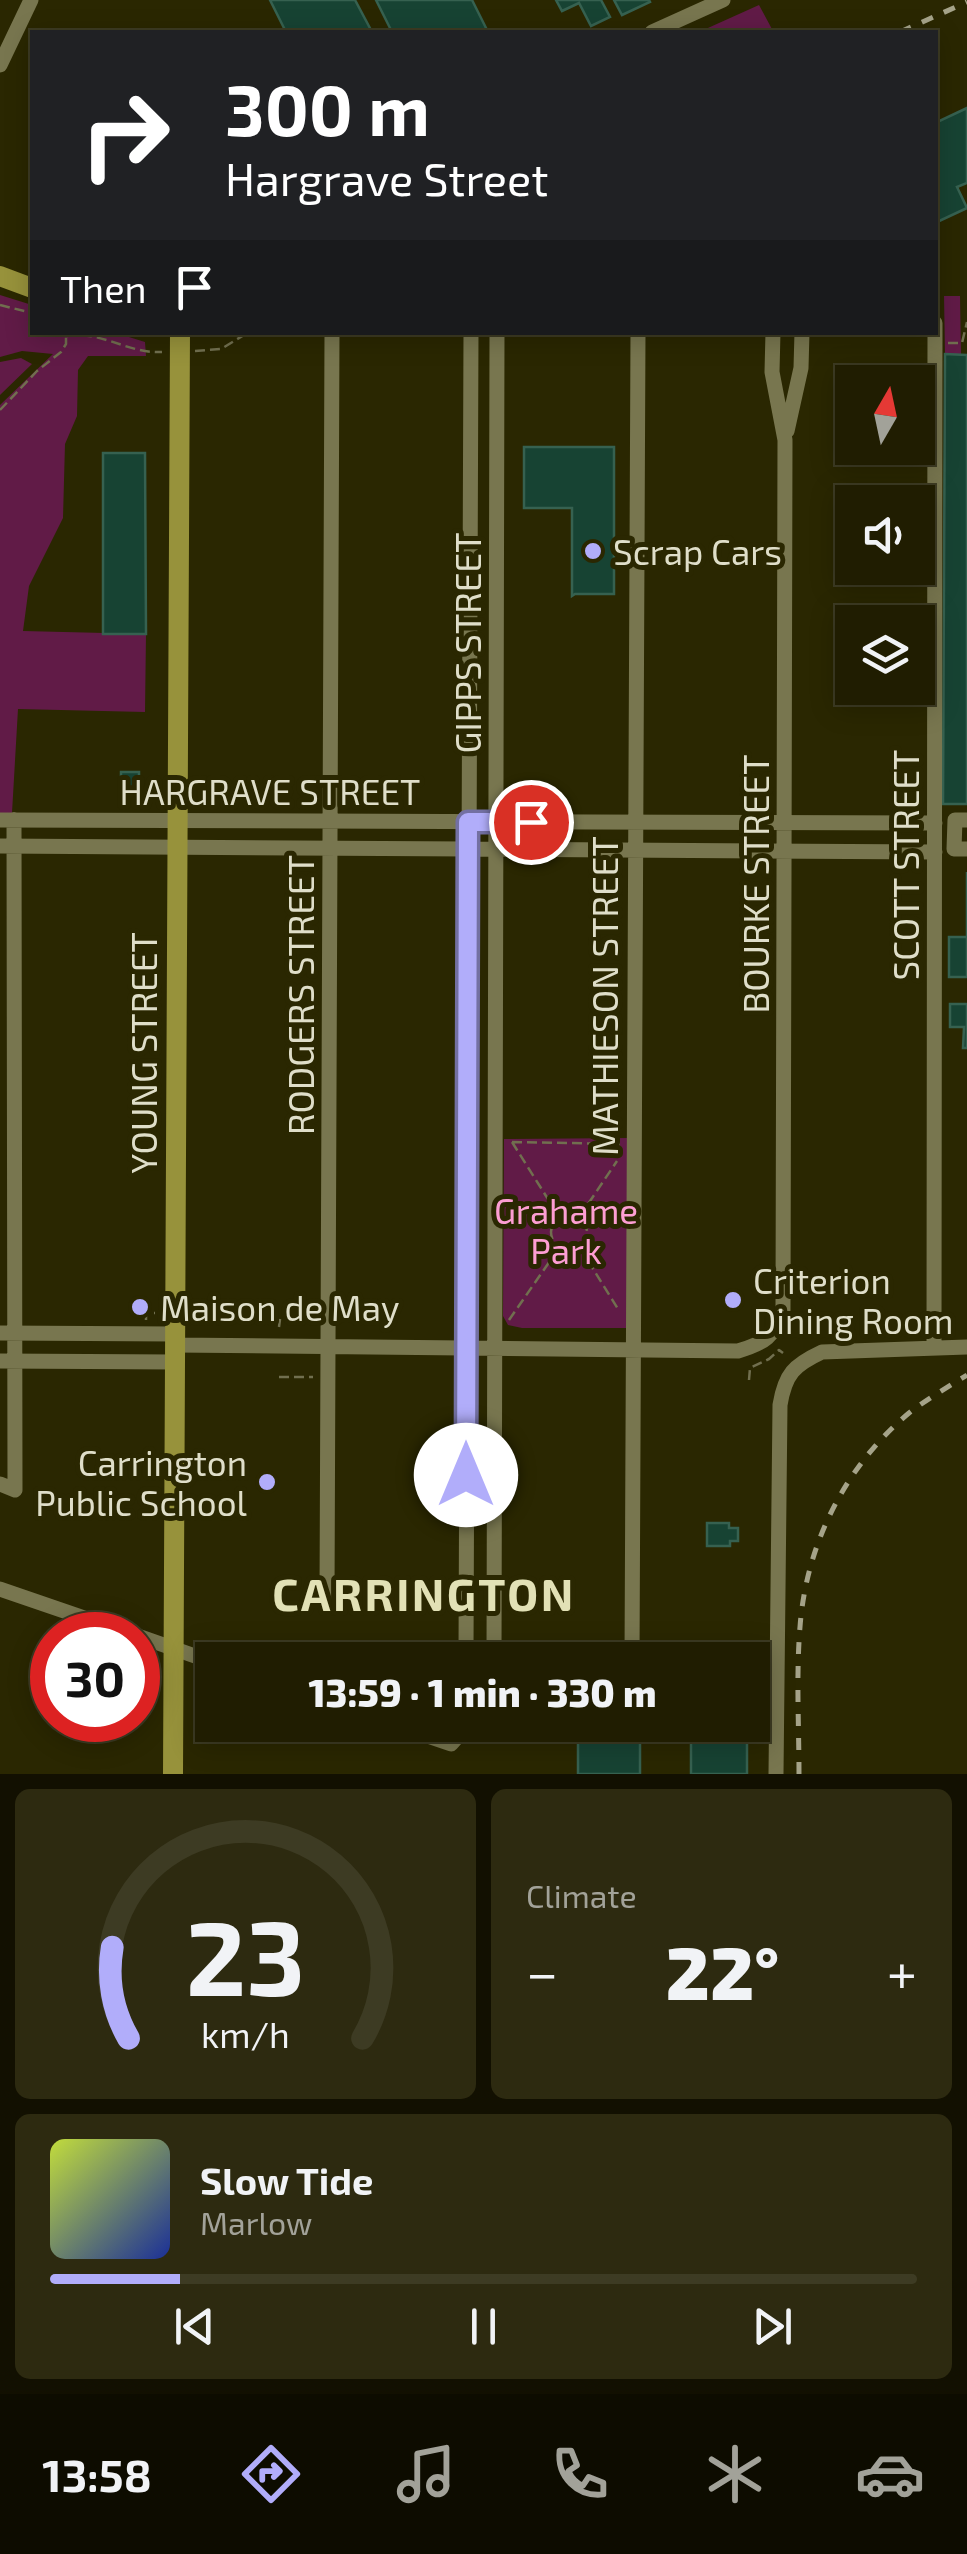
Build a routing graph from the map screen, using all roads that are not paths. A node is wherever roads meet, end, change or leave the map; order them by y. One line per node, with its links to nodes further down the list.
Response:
1 (31, 0): 4 (street)
2 (723, 0): 3 (street)
3 (656, 30)
4 (0, 65)
5 (0, 276): 6 (main road)
6 (30, 287)
7 (180, 335): 19 (main road, YOUNG STREET)
8 (332, 335): 20 (street, RODGERS STREET)
9 (472, 335): 21 (street, GIPPS STREET)
10 (497, 335): 22 (street, GIPPS STREET)
11 (638, 335): 23 (street, MATHIESON STREET)
12 (772, 335): 15 (street, BOURKE STREET)
13 (802, 335): 15 (street, BOURKE STREET)
14 (936, 335): 25 (street, SCOTT STREET)
15 (785, 440): 24 (street, BOURKE STREET)
16 (7, 820): 18 (street, HARGRAVE STREET); 26 (street)
17 (967, 820): 32 (street)
18 (85, 821): 19 (street, HARGRAVE STREET); 27 (street, HARGRAVE STREET)
19 (177, 821): 20 (street, HARGRAVE STREET); 28 (main road, YOUNG STREET)
20 (330, 821): 21 (street, HARGRAVE STREET); 29 (street, RODGERS STREET)
21 (468, 822): 22 (street, HARGRAVE STREET); 30 (street, GIPPS STREET)
22 (497, 822): 23 (street, HARGRAVE STREET); 31 (street, GIPPS STREET)
23 (634, 822): 24 (street, HARGRAVE STREET); 33 (street, MATHIESON STREET)
24 (785, 822): 25 (street, HARGRAVE STREET); 34 (street, BOURKE STREET)
25 (935, 823): 35 (street, SCOTT STREET)
26 (7, 846): 27 (street, HARGRAVE STREET); 40 (street)
27 (86, 847): 28 (street, HARGRAVE STREET)
28 (177, 847): 29 (street, HARGRAVE STREET); 42 (main road, YOUNG STREET)
29 (330, 848): 30 (street, HARGRAVE STREET); 41 (street, RODGERS STREET)
30 (468, 849): 31 (street, HARGRAVE STREET); 36 (street, GIPPS STREET)
31 (497, 849): 33 (street, HARGRAVE STREET); 37 (street, GIPPS STREET)
32 (967, 849)
33 (634, 850): 34 (street, HARGRAVE STREET); 47 (street, MATHIESON STREET)
34 (785, 851): 35 (street, HARGRAVE STREET); 47 (street, BOURKE STREET)
35 (935, 852): 46 (street, SCOTT STREET)
36 (467, 1014): 37 (street); 38 (street, GIPPS STREET)
37 (496, 1014): 39 (street, GIPPS STREET)
38 (467, 1166): 39 (street); 44 (street, GIPPS STREET)
39 (496, 1168): 45 (street, GIPPS STREET)
40 (7, 1333): 42 (street); 48 (street)
41 (328, 1346): 42 (street); 44 (street); 53 (street, RODGERS STREET)
42 (174, 1347): 48 (street); 59 (main road, YOUNG STREET)
43 (967, 1347): 46 (street)
44 (466, 1348): 45 (street); 50 (street, GIPPS STREET)
45 (494, 1348): 47 (street); 51 (street, GIPPS STREET)
46 (934, 1348): 62 (street)
47 (633, 1350): 57 (street, MATHIESON STREET)
48 (7, 1361): 49 (street)
49 (8, 1487)
50 (466, 1508): 51 (street); 55 (street, GIPPS STREET)
51 (495, 1508): 56 (street, GIPPS STREET)
52 (0, 1588): 54 (street)
53 (328, 1598)
54 (68, 1612)
55 (465, 1642)
56 (495, 1642)
57 (632, 1642)
58 (160, 1644): 59 (street)
59 (173, 1648): 60 (street); 63 (main road, YOUNG STREET)
60 (195, 1656)
61 (770, 1662): 62 (street)
62 (776, 1662): 64 (street)
63 (173, 1774)
64 (776, 1774)

